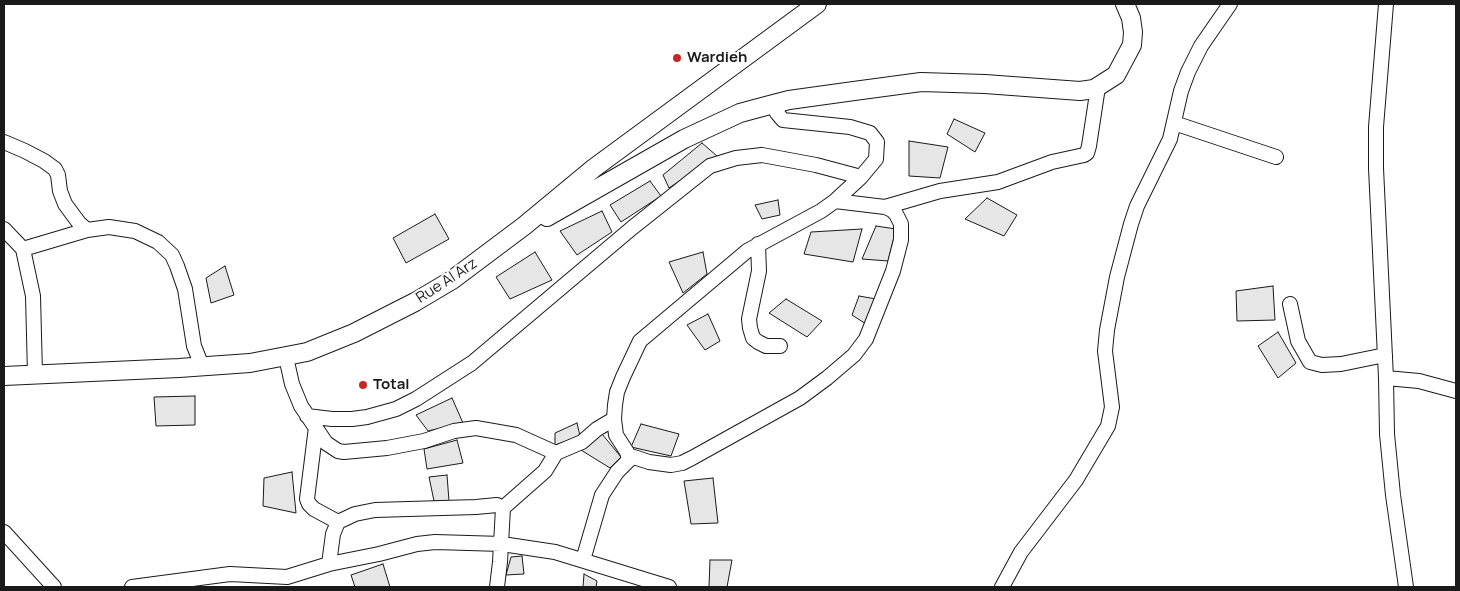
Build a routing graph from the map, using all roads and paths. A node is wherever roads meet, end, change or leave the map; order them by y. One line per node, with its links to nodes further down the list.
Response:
1 (817, 4): 13 (main road, Rue Al Arz)
2 (1125, 4): 5 (main road)
3 (1230, 4): 7 (street)
4 (1386, 4): 20 (street)
5 (1098, 87): 6 (main road); 12 (street)
6 (779, 103): 10 (street); 13 (main road)
7 (1174, 123): 9 (street); 44 (street)
8 (4, 143): 15 (street)
9 (1276, 157)
10 (861, 177): 11 (street); 27 (street)
11 (835, 201): 12 (street); 16 (street)
12 (886, 207): 31 (street)
13 (524, 226): 21 (main road, Rue Al Arz)
14 (4, 229): 17 (street)
15 (87, 230): 17 (street); 22 (street)
16 (758, 244): 19 (street); 28 (street)
17 (23, 249): 23 (street)
18 (1290, 304): 20 (street)
19 (780, 346)
20 (1385, 355): 25 (street)
21 (286, 357): 22 (main road, Rue Al Arz); 27 (street)
22 (202, 366): 23 (main road, Rue Al Arz)
23 (35, 374): 24 (main road, Rue Al Arz)
24 (4, 376)
25 (1386, 378): 26 (street); 45 (street)
26 (1456, 391)
27 (307, 416): 29 (street)
28 (614, 419): 30 (street); 31 (street)
29 (316, 427): 30 (street); 33 (street)
30 (556, 453): 32 (street)
31 (629, 460): 36 (street)
32 (503, 508): 33 (street); 35 (street)
33 (338, 522): 37 (street)
34 (4, 532): 40 (street)
35 (502, 544): 36 (street); 37 (street); 42 (street)
36 (583, 560): 43 (street)
37 (329, 564): 38 (street)
38 (276, 582): 39 (street)
39 (190, 583): 41 (street)
40 (54, 587)
41 (132, 587)
42 (496, 587)
43 (669, 587)
44 (1002, 587)
45 (1406, 587)

